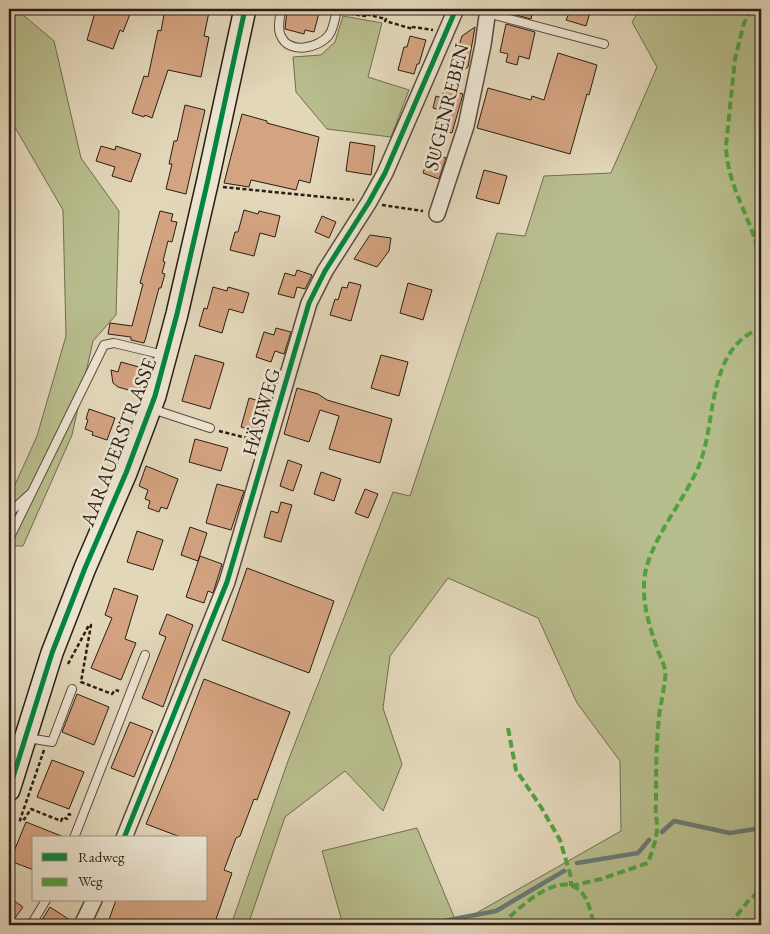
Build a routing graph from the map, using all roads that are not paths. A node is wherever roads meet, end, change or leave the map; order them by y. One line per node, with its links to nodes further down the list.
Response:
1 (245, 9): 8 (main road, AARAUERSTRASSE)
2 (281, 9): 3 (lane)
3 (337, 9)
4 (456, 9): 19 (street, HÄSIWEG)
5 (488, 11): 6 (lane); 7 (street, SUGENREBEN)
6 (604, 44)
7 (430, 212)
8 (166, 355): 9 (main road, AARAUERSTRASSE); 11 (lane)
9 (150, 409): 10 (lane); 16 (main road, AARAUERSTRASSE)
10 (210, 428)
11 (33, 491): 12 (lane); 13 (lane)
12 (9, 513)
13 (9, 539)
14 (145, 655): 18 (lane)
15 (72, 689): 16 (lane)
16 (26, 737): 17 (main road, AARAUERSTRASSE)
17 (9, 790)
18 (75, 836)
19 (125, 836)
20 (45, 902): 22 (lane)
21 (93, 902): 23 (street)
22 (31, 925)
23 (82, 925)

